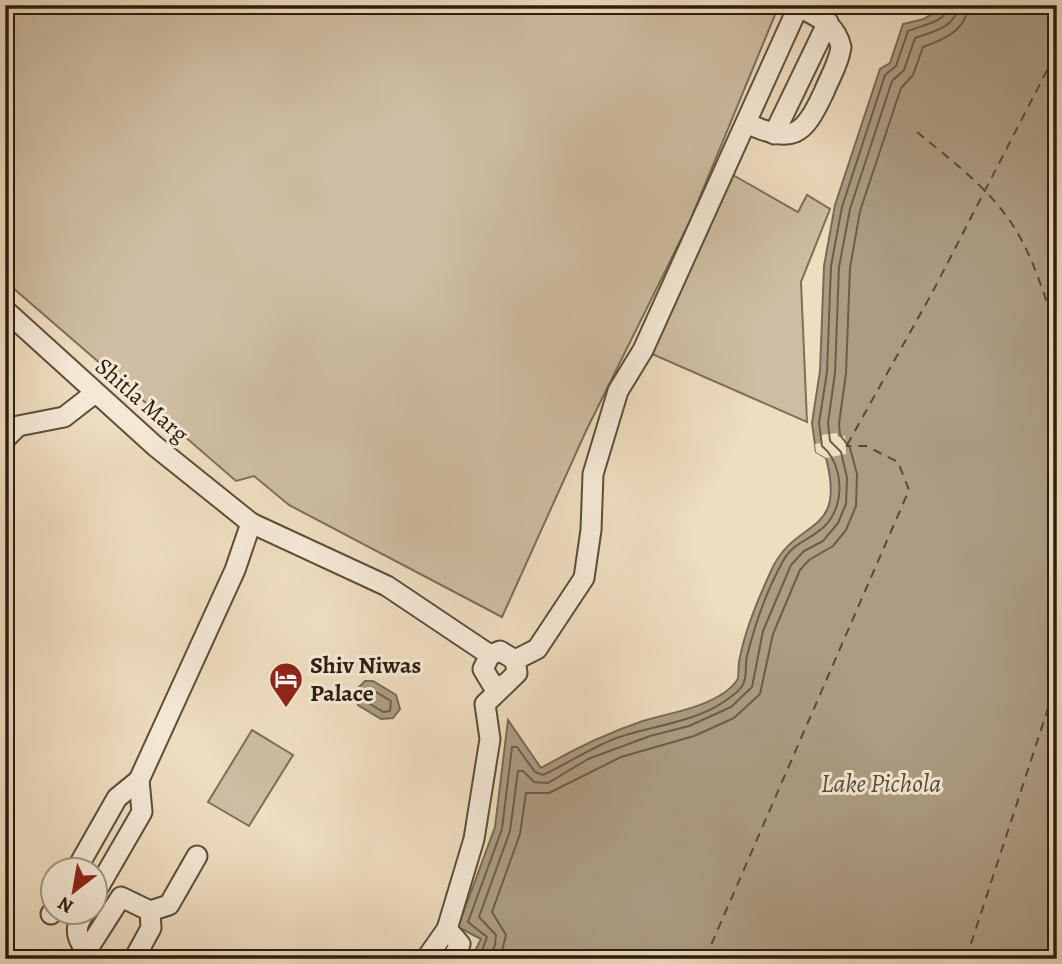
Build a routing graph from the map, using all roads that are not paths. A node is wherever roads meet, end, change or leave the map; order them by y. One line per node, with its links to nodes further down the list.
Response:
1 (799, 6): 2 (lane); 3 (lane)
2 (828, 23): 4 (lane); 4 (lane)
3 (746, 123): 4 (lane); 11 (lane)
4 (774, 134)
5 (5, 310): 6 (lane, Shitla Marg)
6 (95, 393): 7 (lane); 8 (lane, Shitla Marg)
7 (5, 439)
8 (251, 523): 9 (lane, Shitla Marg); 14 (lane)
9 (455, 629): 10 (lane, Shitla Marg); 13 (lane)
10 (490, 655): 11 (lane); 12 (lane)
11 (515, 660): 12 (lane)
12 (503, 686): 13 (lane)
13 (485, 704): 22 (lane)
14 (139, 780): 15 (lane); 17 (lane)
15 (84, 856)
16 (197, 856): 18 (lane)
17 (108, 871)
18 (150, 911): 19 (lane); 23 (lane)
19 (108, 917)
20 (77, 926): 21 (lane)
21 (102, 926)
22 (447, 929): 24 (lane); 25 (lane)
23 (134, 959)
24 (426, 959)
25 (452, 959)

